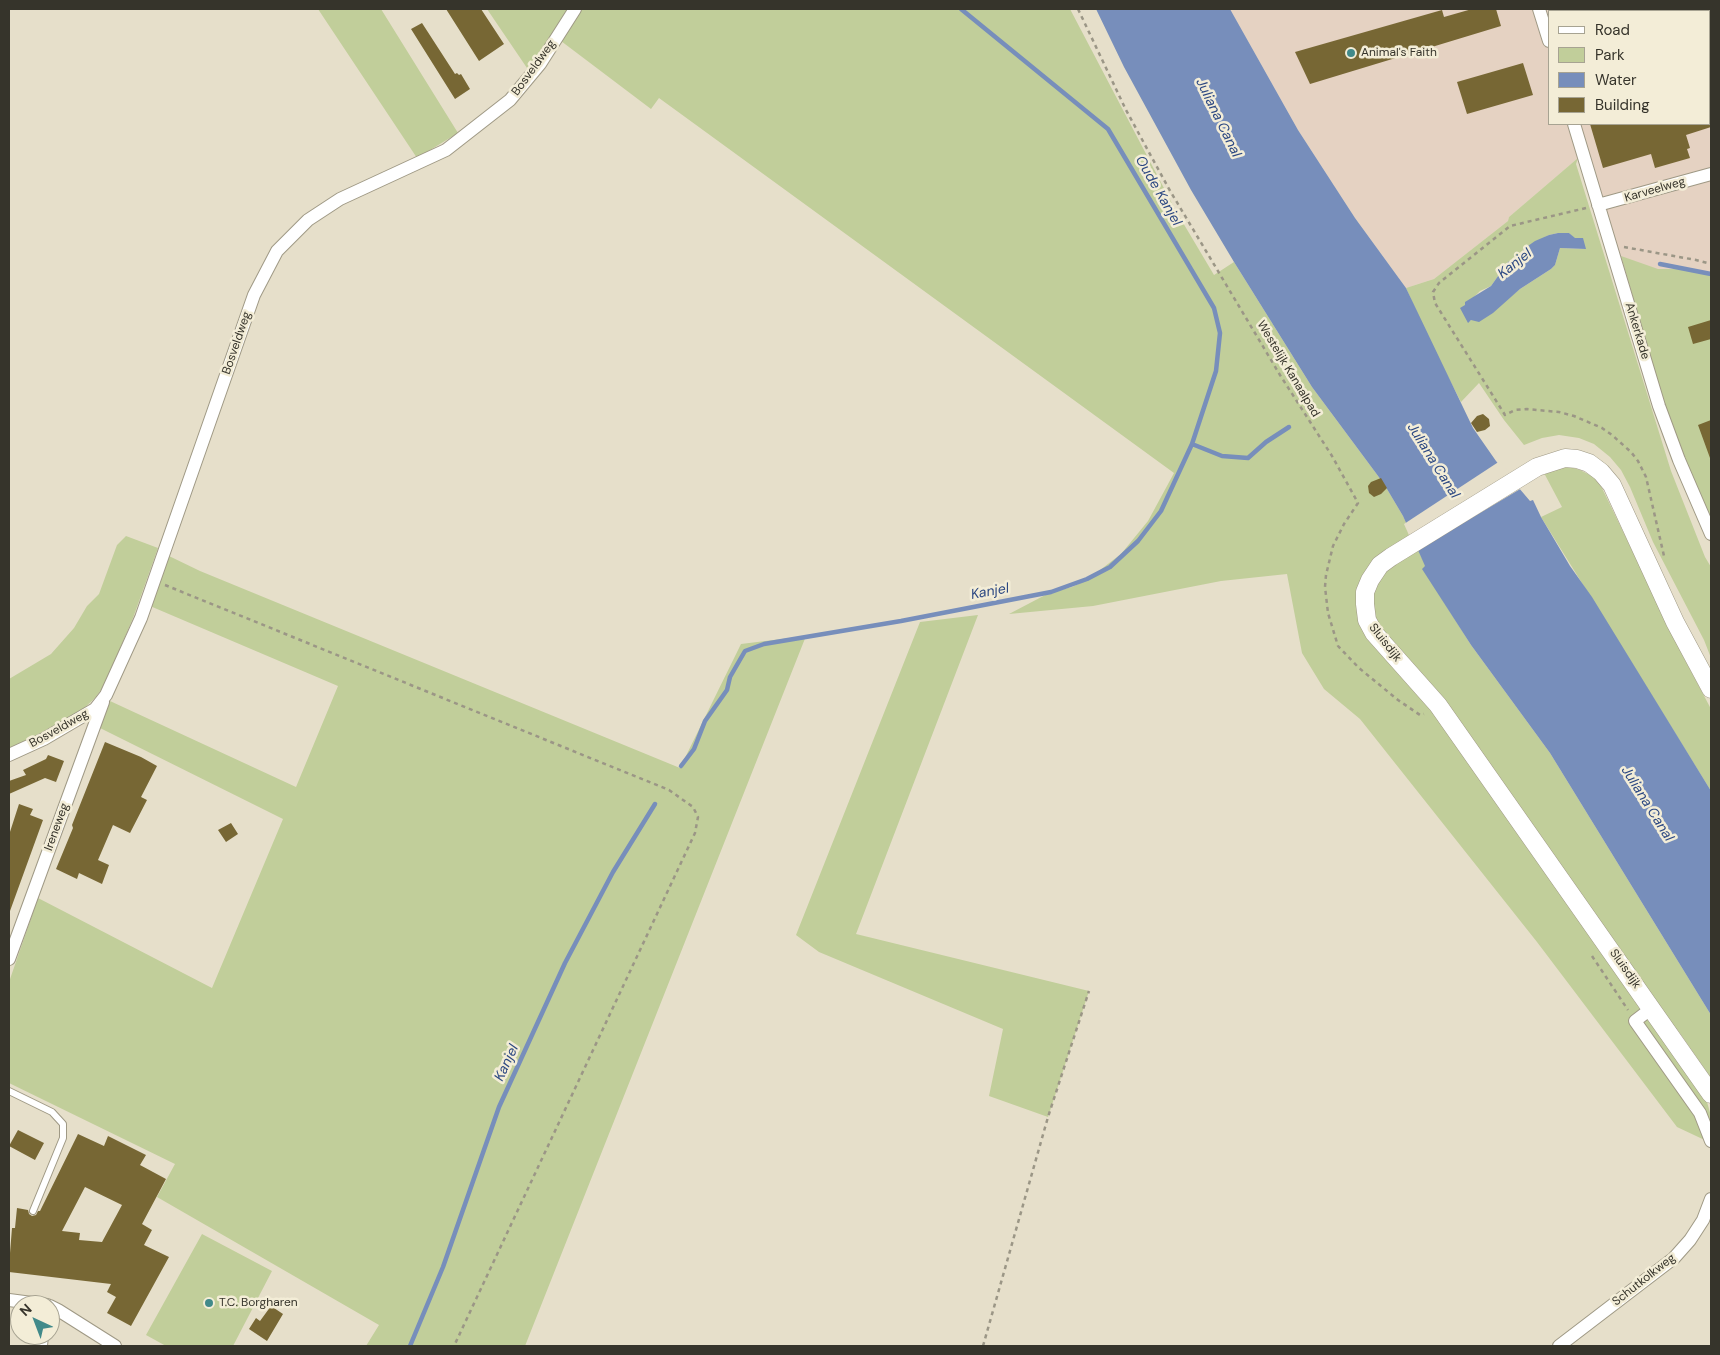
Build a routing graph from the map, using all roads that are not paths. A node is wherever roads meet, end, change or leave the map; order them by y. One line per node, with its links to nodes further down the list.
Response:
1 (575, 9): 9 (street, Bosveldweg)
2 (1539, 9): 3 (street)
3 (1548, 38)
4 (1574, 125): 6 (street, Ankerkade)
5 (1711, 174): 6 (street, Karveelweg)
6 (1598, 206): 7 (street, Ankerkade)
7 (1711, 534)
8 (1711, 689): 12 (street, Sluisdijk)
9 (106, 695): 10 (street, Bosveldweg); 11 (street, Ireneweg)
10 (9, 756)
11 (9, 959)
12 (1652, 1008): 14 (street, Sluisdijk); 15 (street)
13 (9, 1090): 17 (lane)
14 (1711, 1094)
15 (1711, 1141)
16 (1711, 1199): 20 (street, Schutkolkweg)
17 (33, 1210)
18 (60, 1311): 19 (street)
19 (115, 1346)
20 (1559, 1346)

